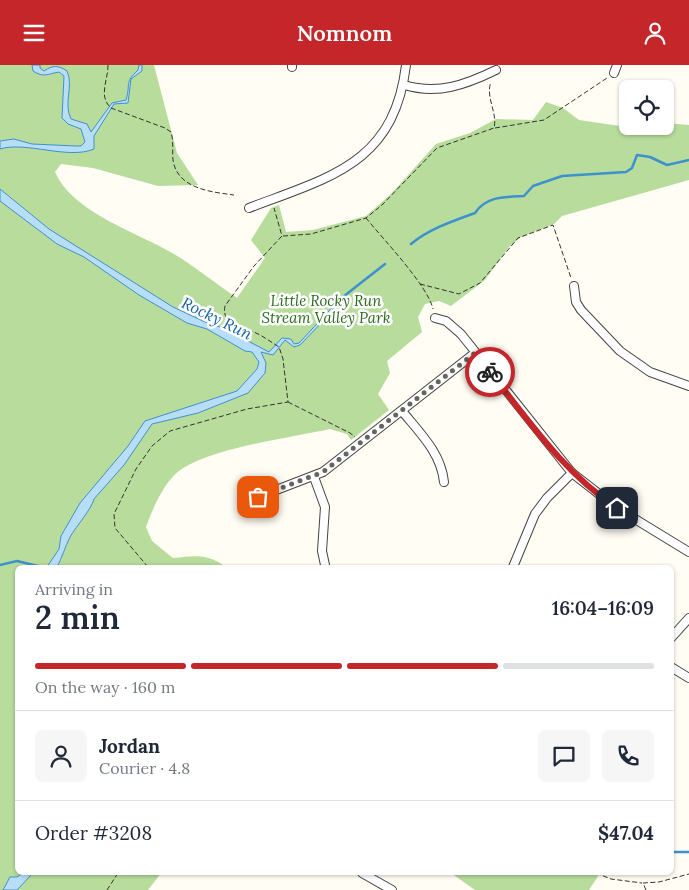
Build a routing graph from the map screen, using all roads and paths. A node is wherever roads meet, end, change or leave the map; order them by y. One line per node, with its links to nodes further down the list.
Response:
1 (108, 65): 8 (path)
2 (406, 65): 6 (street)
3 (617, 65): 5 (street)
4 (496, 70): 6 (street); 7 (path)
5 (614, 73): 7 (path)
6 (404, 85): 9 (street)
7 (494, 128): 11 (path)
8 (234, 195)
9 (276, 197): 10 (street); 12 (path)
10 (249, 208)
11 (366, 218): 12 (path); 13 (path)
12 (282, 236): 18 (path)
13 (420, 284): 14 (path); 15 (path)
14 (574, 286): 17 (street)
15 (434, 318): 16 (street)
16 (475, 353): 19 (street); 21 (street)
17 (689, 385)
18 (288, 402): 20 (path); 26 (path)
19 (402, 411): 20 (street); 23 (street)
20 (360, 444): 22 (street)
21 (572, 473): 25 (street); 28 (street)
22 (314, 477): 24 (street); 27 (street)
23 (444, 482)
24 (244, 508)
25 (689, 552)
26 (146, 565)
27 (325, 565)
28 (514, 565)
29 (689, 618): 30 (street)
30 (674, 635)
31 (674, 669): 32 (street)
32 (689, 677)
33 (689, 874): 37 (path)
34 (117, 875): 38 (path)
35 (366, 875): 39 (street)
36 (601, 875): 37 (path)
37 (643, 883): 40 (path)
38 (107, 890)
39 (392, 890)
40 (646, 890)

